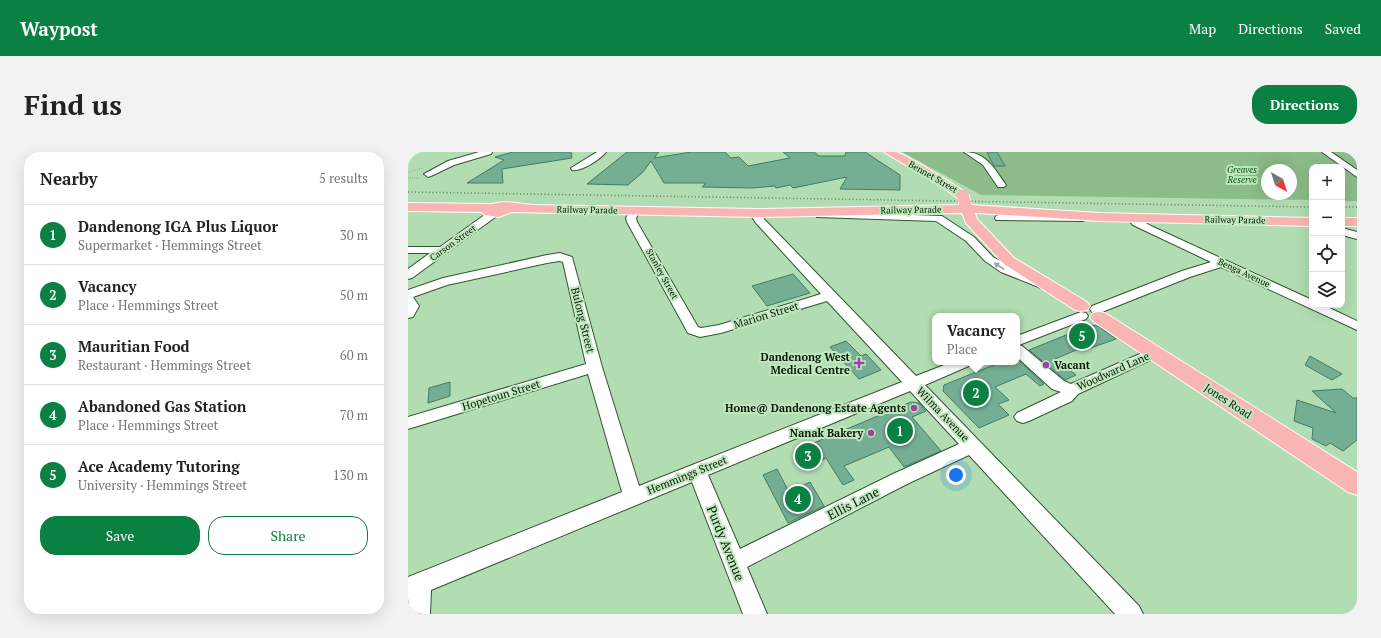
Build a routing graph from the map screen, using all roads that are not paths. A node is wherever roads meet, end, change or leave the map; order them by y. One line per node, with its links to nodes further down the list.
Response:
1 (488, 152): 7 (street)
2 (602, 152): 6 (street)
3 (890, 152): 10 (main road, Bennet Street)
4 (968, 152): 9 (street)
5 (1326, 152): 8 (street)
6 (575, 168)
7 (428, 174)
8 (1357, 174)
9 (1001, 185)
10 (965, 202): 14 (main road, Railway Parade); 15 (main road, Railway Parade); 28 (main road, Jones Road)
11 (408, 207): 12 (main road)
12 (493, 211): 13 (main road, Railway Parade); 24 (street, Carson Street)
13 (635, 211): 14 (main road, Railway Parade); 36 (street, Stanley Street)
14 (764, 213): 28 (street, one-way to 14); 31 (street, Wilma Avenue)
15 (1112, 217): 16 (street); 17 (main road, Railway Parade)
16 (1000, 218)
17 (1132, 218): 18 (main road, Railway Parade); 25 (street, Benga Avenue)
18 (1309, 222)
19 (1345, 222): 20 (main road)
20 (1357, 222)
21 (1345, 231): 22 (street)
22 (1357, 236)
23 (408, 250): 24 (street)
24 (442, 250): 26 (street, Carson Street)
25 (1217, 261): 33 (street); 35 (street, Benga Avenue)
26 (409, 275)
27 (449, 280): 29 (street, Bulong Street); 30 (street, Bulong Street); 41 (street, Bulong Street)
28 (1048, 286): 33 (main road, Jones Road)
29 (408, 289)
30 (408, 294)
31 (832, 295): 36 (street, Marion Street); 42 (street, Wilma Avenue)
32 (408, 299): 34 (street)
33 (1089, 312): 37 (street); 39 (main road, Jones Road)
34 (408, 314)
35 (1357, 326)
36 (700, 333)
37 (1020, 340)
38 (1020, 352): 43 (street, Woodward Lane)
39 (1154, 353): 43 (street, Woodward Lane); 48 (main road, Jones Road)
40 (959, 365): 42 (street, Hemmings Street)
41 (594, 367): 45 (street, Hopetoun Street); 49 (street, Bulong Street)
42 (914, 383): 46 (street, Wilma Avenue); 47 (street, Hemmings Street)
43 (1072, 390): 44 (street, Woodward Lane)
44 (1023, 417)
45 (408, 423)
46 (974, 445): 50 (street, Ellis Lane); 54 (street, Wilma Avenue)
47 (697, 472): 49 (street, Hemmings Street); 50 (street, Purdy Avenue)
48 (1357, 485)
49 (633, 497): 51 (street, Hemmings Street)
50 (734, 563): 53 (street, Purdy Avenue)
51 (414, 586): 52 (street)
52 (418, 614)
53 (755, 614)
54 (1131, 614)

